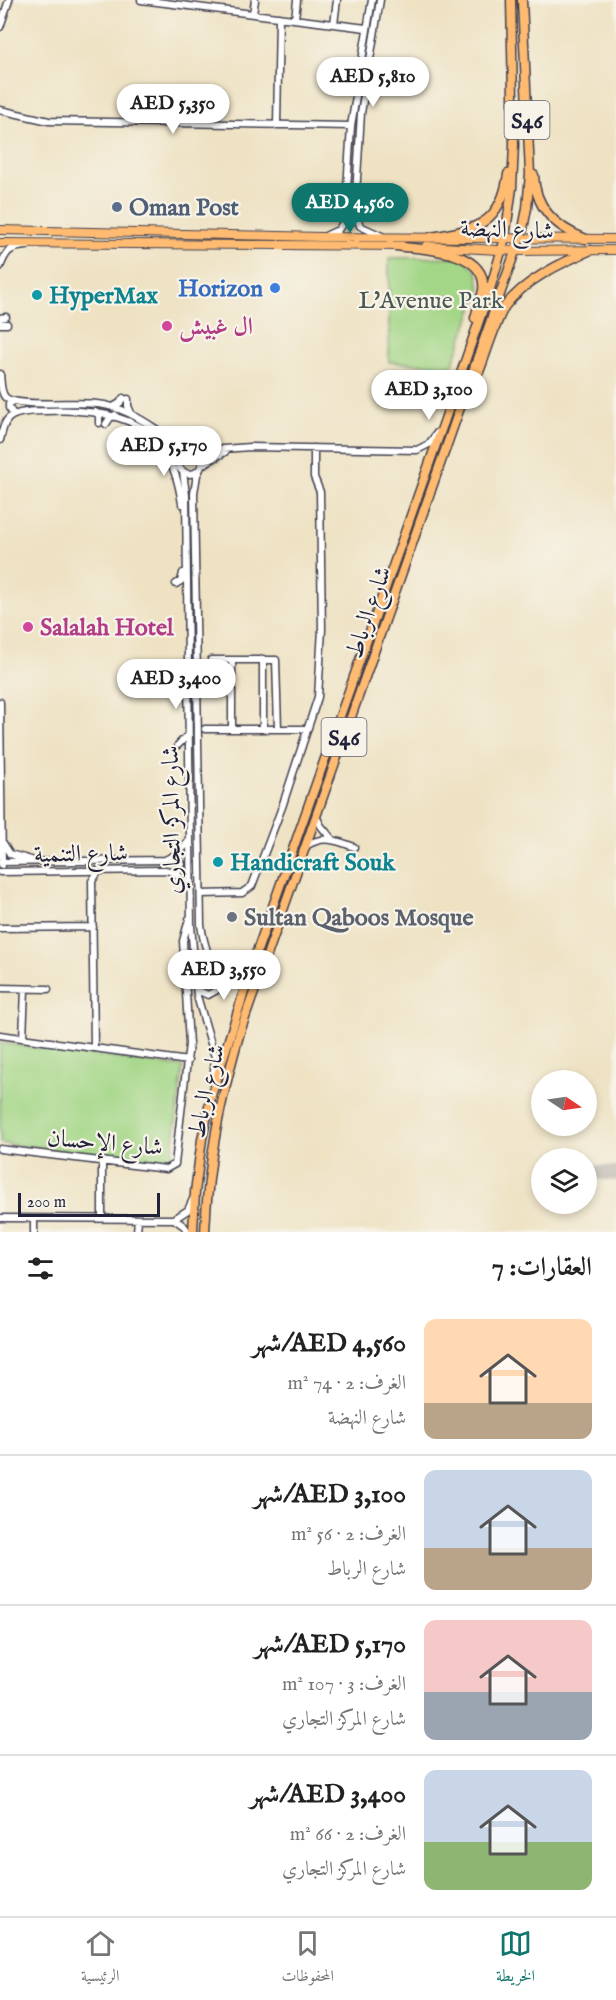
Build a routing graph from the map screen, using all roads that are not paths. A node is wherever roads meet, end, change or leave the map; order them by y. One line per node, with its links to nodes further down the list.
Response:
1 (9, 0): 17 (street)
2 (141, 0): 11 (street)
3 (212, 0): 12 (street)
4 (255, 0): 13 (street)
5 (297, 0): 15 (street)
6 (337, 0): 16 (street)
7 (372, 0): 18 (street)
8 (380, 0): 25 (street)
9 (511, 0): 23 (highway, شارع الرباط / S46)
10 (522, 0): 19 (highway, شارع الرباط / S46)
11 (171, 2): 12 (street)
12 (211, 9): 13 (street)
13 (253, 14): 14 (street)
14 (279, 17): 15 (street); 21 (street)
15 (295, 19): 16 (street)
16 (334, 24): 18 (street)
17 (0, 26)
18 (366, 28): 22 (street)
19 (526, 105): 31 (highway, شارع الرباط / S46); 32 (highway)
20 (0, 110): 21 (street)
21 (277, 125): 22 (street)
22 (351, 126): 24 (street)
23 (514, 145): 29 (highway); 30 (highway, شارع الرباط / S46)
24 (346, 216): 25 (street); 27 (street)
25 (356, 216): 28 (street)
26 (0, 230): 27 (main road, شارع النهضة)
27 (322, 237): 28 (main road, شارع النهضة)
28 (392, 237): 29 (main road, شارع النهضة)
29 (431, 237): 30 (main road, شارع النهضة)
30 (505, 238): 31 (main road, شارع النهضة); 37 (highway, شارع الرباط / S46)
31 (520, 239): 32 (main road, شارع النهضة); 40 (highway, شارع الرباط / S46)
32 (586, 239): 33 (main road, شارع النهضة)
33 (616, 239)
34 (0, 243): 35 (main road, شارع النهضة)
35 (41, 244): 36 (main road, شارع النهضة); 42 (street)
36 (396, 246): 37 (main road, شارع النهضة); 43 (highway)
37 (502, 250): 40 (main road, شارع النهضة); 43 (highway, شارع الرباط / S46)
38 (591, 250): 39 (main road, شارع النهضة); 40 (main road, شارع النهضة); 48 (highway)
39 (616, 250)
40 (516, 251): 48 (highway, شارع الرباط / S46)
41 (0, 254): 42 (street)
42 (0, 265)
43 (469, 350): 46 (highway, شارع الرباط / S46)
44 (0, 374): 45 (street)
45 (14, 401): 47 (street); 51 (street)
46 (450, 405): 57 (street); 100 (highway, شارع الرباط / S46)
47 (112, 407): 50 (street); 50 (street)
48 (460, 410): 81 (highway, شارع الرباط / S46)
49 (95, 412): 51 (street); 52 (street); 53 (street)
50 (131, 413): 59 (street)
51 (14, 415): 56 (street)
52 (115, 415): 54 (street); 55 (street)
53 (99, 423)
54 (106, 424)
55 (148, 433): 60 (street); 63 (street)
56 (0, 440)
57 (314, 448): 58 (street); 75 (street)
58 (228, 450): 59 (street); 61 (street)
59 (194, 451): 60 (street); 61 (street)
60 (178, 461): 62 (street)
61 (201, 467): 62 (street); 78 (street, شارع المركز التجاري)
62 (183, 471): 63 (street, شارع المركز التجاري)
63 (186, 514): 64 (street, شارع المركز التجاري)
64 (185, 561): 65 (street); 67 (street, شارع المركز التجاري)
65 (176, 584)
66 (181, 595): 67 (street)
67 (186, 613): 76 (street, شارع المركز التجاري)
68 (263, 659): 70 (street); 73 (street); 74 (street)
69 (211, 660): 70 (street)
70 (232, 660): 72 (street)
71 (0, 702): 83 (street)
72 (232, 729): 73 (street); 78 (street)
73 (263, 729): 74 (street)
74 (278, 729): 75 (street)
75 (307, 729): 96 (street)
76 (188, 735): 77 (street); 80 (street, شارع المركز التجاري)
77 (178, 745)
78 (198, 752): 96 (street, شارع المركز التجاري)
79 (182, 763): 80 (street)
80 (188, 771): 84 (street, شارع المركز التجاري)
81 (316, 816): 82 (street); 85 (highway, شارع الرباط / S46)
82 (331, 839): 85 (street); 86 (street)
83 (2, 840): 88 (street); 89 (street)
84 (189, 841): 87 (street); 95 (street, شارع المركز التجاري)
85 (306, 847): 123 (highway, شارع الرباط / S46)
86 (354, 847)
87 (169, 858): 89 (street, شارع التنمية); 91 (street)
88 (1, 862): 89 (street, شارع التنمية); 92 (street)
89 (34, 862)
90 (99, 871): 91 (street, شارع التنمية); 93 (street, شارع التنمية); 94 (street)
91 (168, 871): 95 (street)
92 (1, 872): 93 (street, شارع التنمية)
93 (83, 872): 94 (street)
94 (92, 882): 98 (street)
95 (190, 889): 97 (street, شارع المركز التجاري)
96 (201, 894): 101 (street, شارع المركز التجاري)
97 (191, 914): 102 (street, شارع المركز التجاري); 109 (street)
98 (93, 927): 99 (street); 108 (street)
99 (0, 928)
100 (256, 954): 101 (street); 110 (highway, شارع الرباط / S46)
101 (216, 967): 102 (street)
102 (196, 986): 110 (street, شارع المركز التجاري)
103 (0, 988): 104 (street)
104 (25, 989): 105 (street); 107 (street)
105 (48, 989)
106 (0, 1035): 107 (street)
107 (23, 1038): 108 (street)
108 (94, 1047): 109 (street)
109 (188, 1061): 112 (street, شارع الإحسان)
110 (212, 1093): 113 (highway, شارع الرباط / S46)
111 (0, 1149): 112 (street, شارع الإحسان)
112 (102, 1162): 115 (street)
113 (195, 1192): 118 (street); 122 (highway, شارع الرباط / S46)
114 (0, 1218): 116 (street)
115 (102, 1218): 116 (street); 117 (street)
116 (34, 1219): 119 (street)
117 (138, 1219): 118 (street); 120 (street)
118 (174, 1219): 121 (street)
119 (34, 1232)
120 (138, 1232)
121 (188, 1232)
122 (194, 1232)
123 (205, 1232)

